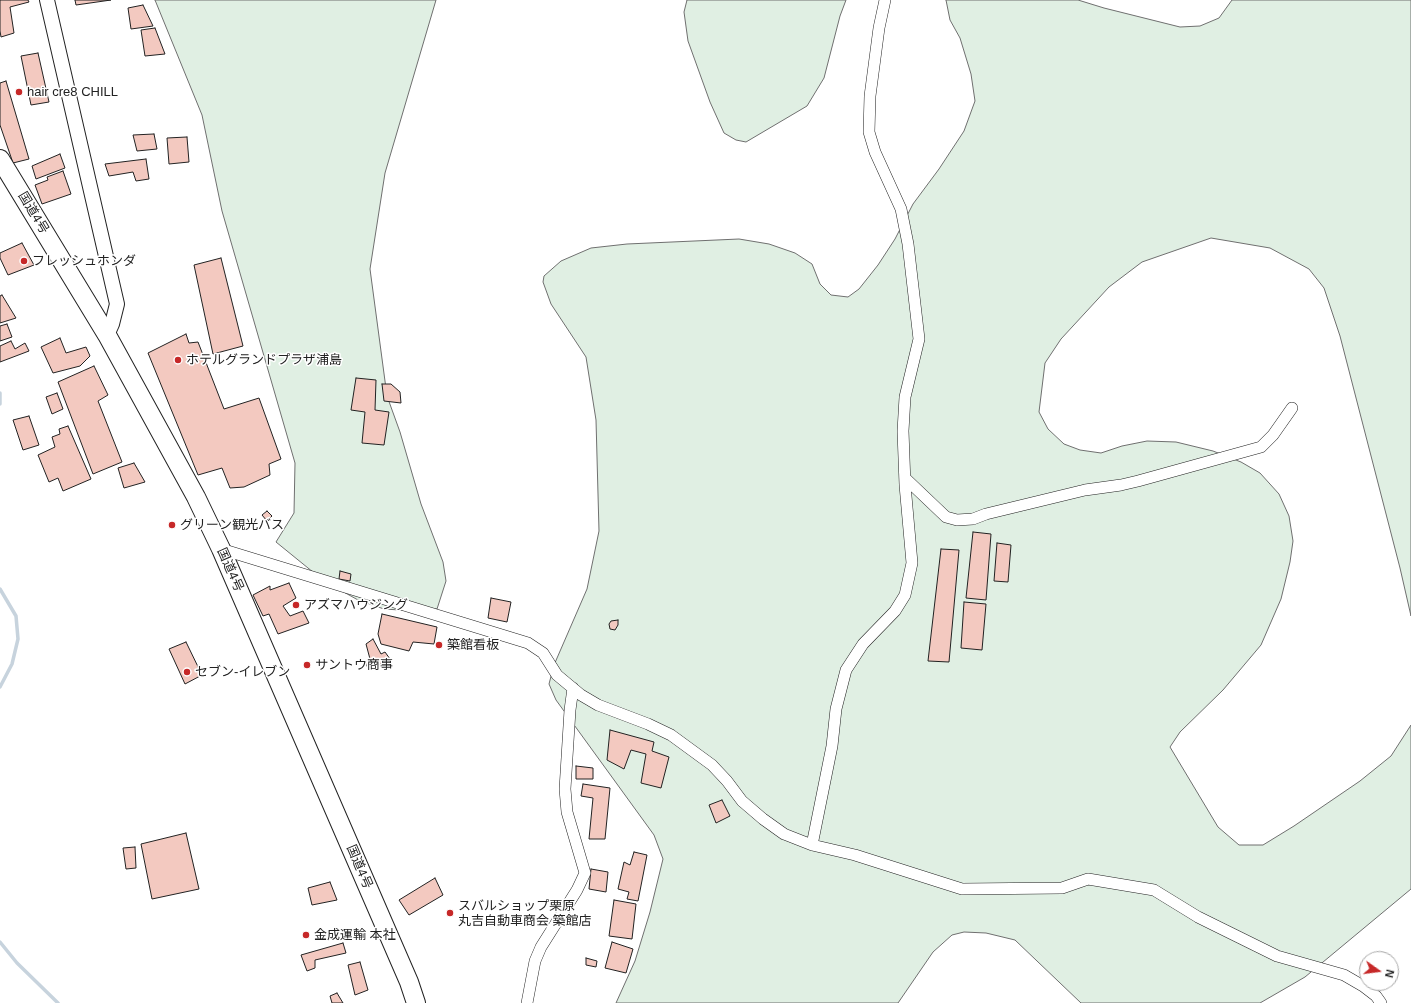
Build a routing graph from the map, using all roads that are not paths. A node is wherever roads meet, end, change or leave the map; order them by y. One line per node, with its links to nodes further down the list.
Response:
1 (47, 0): 4 (street)
2 (885, 0): 6 (street)
3 (0, 159): 4 (highway, 国道4号)
4 (107, 334): 7 (highway, 国道4号)
5 (1292, 408): 6 (street)
6 (905, 478): 9 (street)
7 (221, 549): 8 (street); 10 (highway, 国道4号)
8 (573, 688): 9 (street); 11 (street)
9 (812, 845): 12 (street)
10 (416, 1003)
11 (526, 1003)
12 (1381, 1003)

